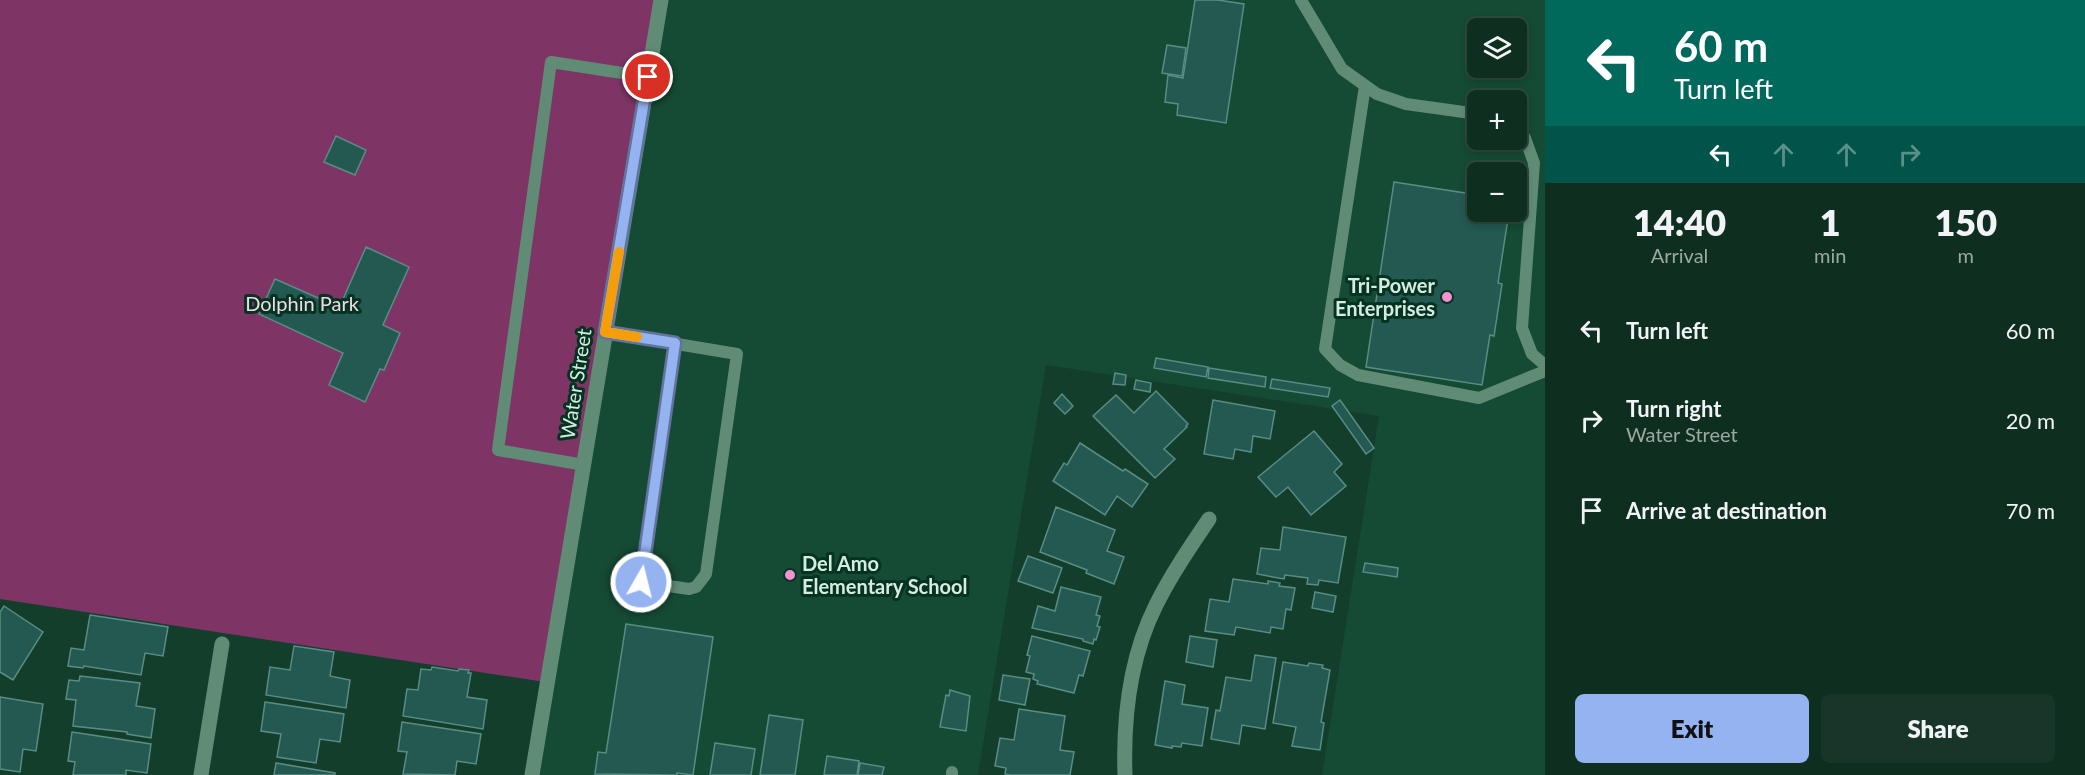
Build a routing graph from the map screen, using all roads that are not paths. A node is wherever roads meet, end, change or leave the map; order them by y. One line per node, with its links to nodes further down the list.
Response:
1 (661, 0): 3 (street, Water Street)
2 (1301, 0): 4 (lane)
3 (648, 77): 7 (street, Water Street); 11 (lane)
4 (1365, 86): 5 (lane); 10 (lane)
5 (1467, 112)
6 (1527, 144): 9 (lane)
7 (605, 332): 8 (lane); 11 (street, Water Street)
8 (675, 343): 8 (lane)
9 (1545, 365)
10 (1545, 371)
11 (584, 465): 15 (street, Water Street)
12 (1209, 519): 16 (street)
13 (222, 644): 14 (street)
14 (201, 775)
15 (532, 775)
16 (1125, 775)

